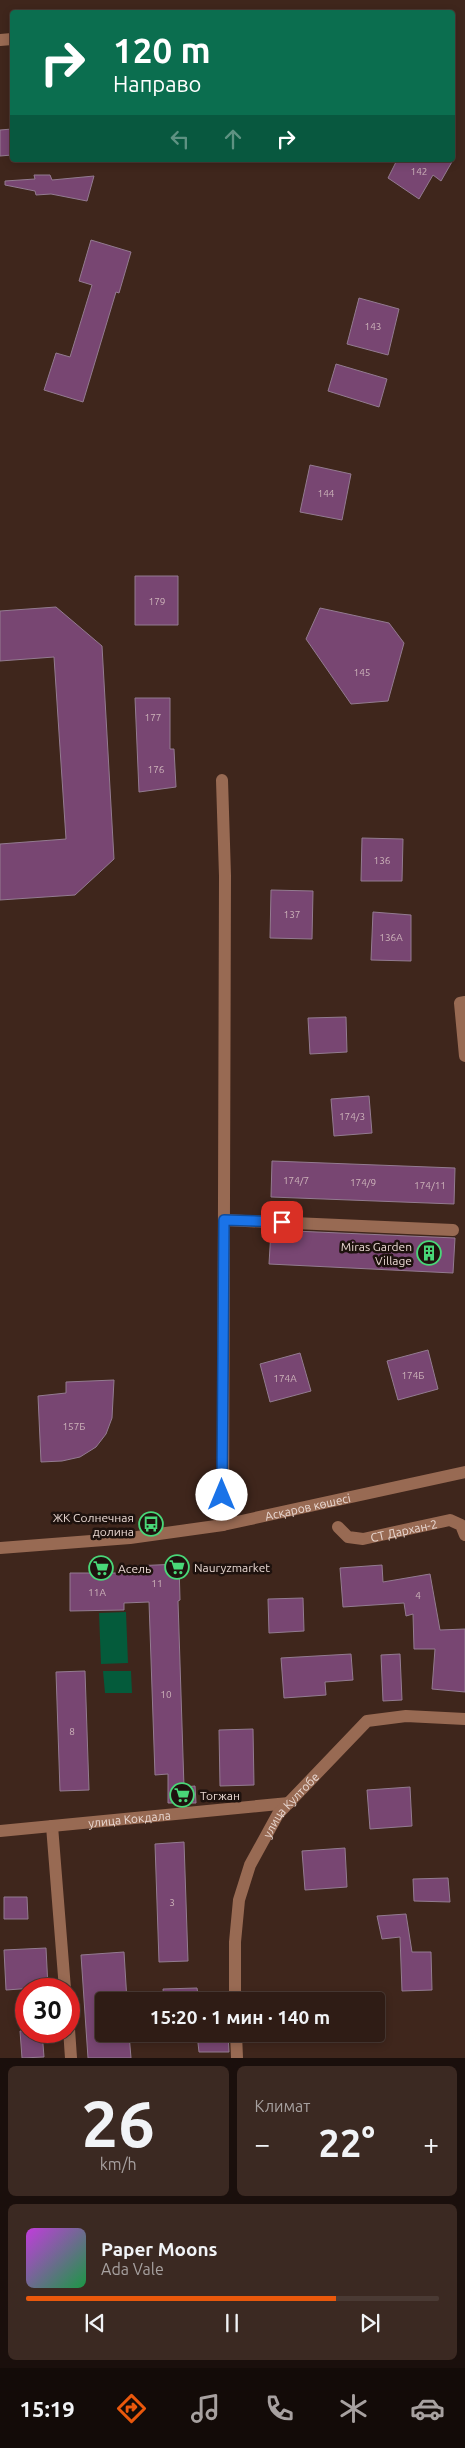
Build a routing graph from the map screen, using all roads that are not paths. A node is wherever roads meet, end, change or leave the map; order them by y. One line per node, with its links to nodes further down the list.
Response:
1 (222, 780): 4 (street)
2 (465, 1002): 3 (street)
3 (465, 1056)
4 (224, 1220): 5 (street); 7 (street)
5 (454, 1230)
6 (465, 1472): 7 (street, Асқаров көшесі)
7 (223, 1525): 10 (street, Асқаров көшесі)
8 (338, 1527): 9 (street, СТ Дархан-2)
9 (465, 1535)
10 (0, 1548)
11 (465, 1719): 12 (street, улица Култобе)
12 (289, 1804): 13 (street, улица Кокдала); 16 (street, улица Култобе)
13 (52, 1826): 14 (street, улица Кокдала); 15 (street)
14 (0, 1831)
15 (65, 1978)
16 (235, 1992)
17 (236, 2042): 20 (street)
18 (70, 2043): 19 (street)
19 (71, 2058)
20 (237, 2058)

